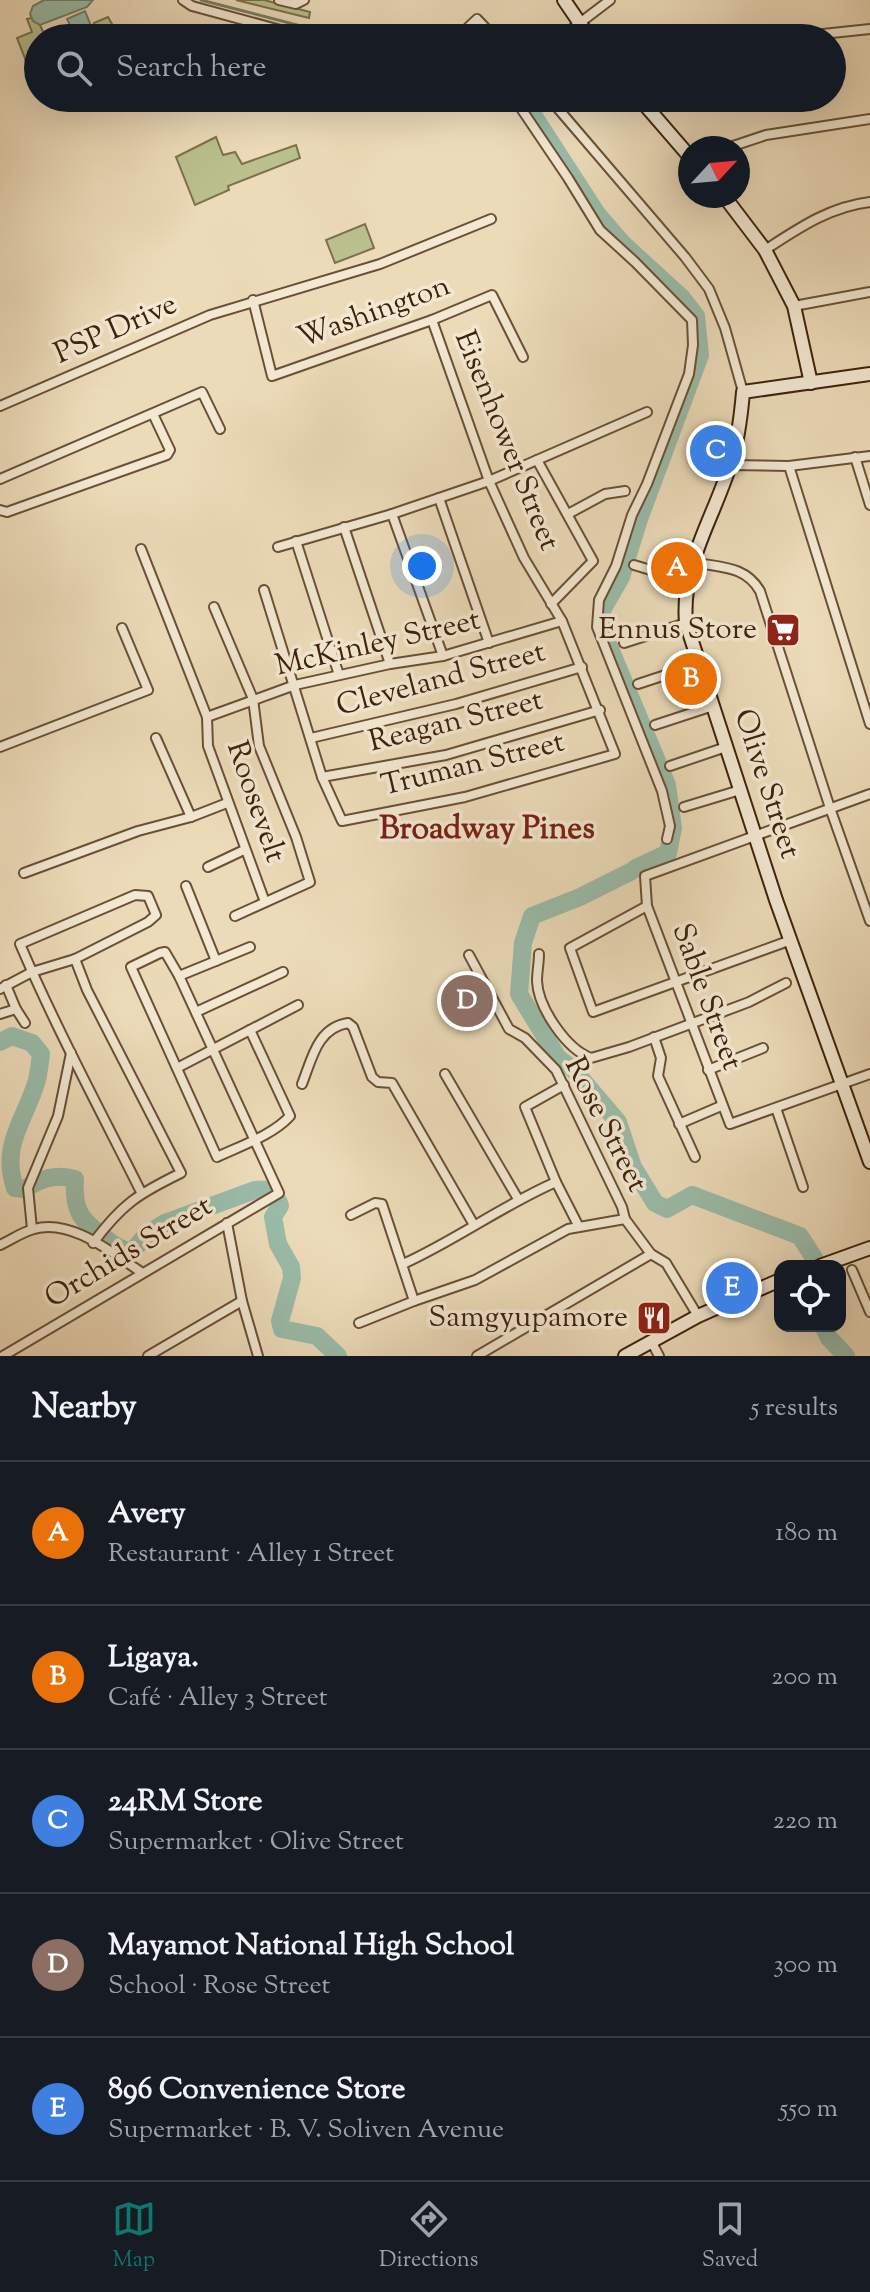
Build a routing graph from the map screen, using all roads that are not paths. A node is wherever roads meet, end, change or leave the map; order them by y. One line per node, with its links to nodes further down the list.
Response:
1 (183, 0): 7 (street)
2 (279, 0): 3 (street)
3 (304, 0)
4 (564, 0): 6 (street)
5 (610, 0): 6 (street)
6 (578, 22): 8 (street)
7 (258, 24)
8 (576, 24)
9 (870, 29): 10 (street)
10 (846, 32)
11 (524, 112): 88 (street)
12 (561, 112): 28 (street, Olive Street)
13 (651, 112): 16 (street)
14 (870, 119): 15 (street)
15 (750, 140)
16 (678, 143)
17 (870, 202): 20 (street)
18 (733, 208): 20 (street)
19 (491, 219): 22 (street, PSP Drive)
20 (765, 250): 23 (street)
21 (870, 292): 23 (street)
22 (253, 300): 24 (street, Washington); 29 (street, PSP Drive)
23 (794, 306): 27 (street)
24 (432, 320): 25 (street, Washington); 39 (street, Eisenhower Street)
25 (523, 357)
26 (870, 374): 27 (street)
27 (811, 383): 28 (street)
28 (743, 392): 36 (street, Olive Street)
29 (0, 406)
30 (647, 412): 35 (street)
31 (153, 414): 32 (street); 38 (street); 43 (street)
32 (220, 429)
33 (870, 456): 34 (street)
34 (855, 457): 37 (street); 42 (street)
35 (537, 460): 39 (street); 45 (street)
36 (730, 465): 37 (street); 50 (street, Olive Street)
37 (789, 466): 72 (street)
38 (0, 479)
39 (489, 481): 41 (street); 54 (street, Eisenhower Street)
40 (625, 491): 45 (street)
41 (439, 498): 44 (street); 59 (street)
42 (870, 505)
43 (0, 510)
44 (392, 514): 46 (street); 61 (street)
45 (568, 514): 54 (street)
46 (344, 527): 47 (street); 62 (street)
47 (296, 541): 48 (street); 65 (street)
48 (278, 547)
49 (141, 549): 71 (street, Roosevelt)
50 (693, 562): 52 (street, Olive Street); 85 (street)
51 (634, 565): 52 (street)
52 (687, 581): 57 (street, Olive Street)
53 (264, 590): 67 (street)
54 (551, 604): 56 (street, Eisenhower Street)
55 (214, 607): 68 (street)
56 (562, 621): 59 (street, McKinley Street); 64 (street, Eisenhower Street)
57 (686, 623): 60 (street); 63 (street, Olive Street)
58 (122, 628): 76 (street)
59 (489, 643): 61 (street, McKinley Street)
60 (624, 643)
61 (443, 656): 62 (street, McKinley Street)
62 (390, 664): 65 (street, McKinley Street)
63 (699, 664): 66 (street); 69 (street, Olive Street)
64 (582, 667): 70 (street, Eisenhower Street); 75 (street, Cleveland Street)
65 (339, 675): 67 (street, McKinley Street)
66 (638, 684)
67 (295, 685): 68 (street, McKinley Street); 75 (street)
68 (253, 699): 71 (street, McKinley Street); 93 (street)
69 (713, 706): 73 (street); 77 (street, Olive Street)
70 (600, 710): 78 (street, Eisenhower Street); 80 (street, Reagan Street)
71 (207, 717): 83 (street, Roosevelt)
72 (870, 724)
73 (655, 725)
74 (156, 738): 86 (street)
75 (311, 738): 80 (street)
76 (0, 747)
77 (726, 747): 79 (street); 81 (street, Olive Street)
78 (615, 754): 80 (street, Truman Street)
79 (670, 766)
80 (322, 777)
81 (740, 790): 84 (street); 87 (street, Olive Street)
82 (870, 794): 85 (street)
83 (227, 803): 86 (street); 89 (street, Roosevelt)
84 (684, 807)
85 (830, 808): 87 (street); 96 (street)
86 (191, 817): 91 (street)
87 (754, 834): 94 (street, Sable Street); 97 (street, Olive Street)
88 (667, 839)
89 (244, 850): 90 (street); 93 (street, Roosevelt)
90 (208, 867)
91 (24, 873)
92 (186, 886): 102 (street)
93 (265, 902): 95 (street)
94 (647, 906): 106 (street, Sable Street); 106 (street)
95 (235, 916)
96 (870, 921)
97 (791, 940): 106 (street); 125 (street, Olive Street)
98 (250, 947): 102 (street)
99 (539, 954): 116 (street)
100 (469, 955): 126 (street, Rose Street)
101 (75, 959): 103 (street); 103 (street); 135 (street)
102 (216, 961): 105 (street)
103 (32, 972): 108 (street); 119 (street)
104 (283, 972): 111 (street)
105 (179, 976): 111 (street); 120 (street)
106 (675, 981): 114 (street, Sable Street)
107 (786, 983): 114 (street)
108 (3, 987): 110 (street)
109 (298, 1005): 115 (street)
110 (16, 1009): 112 (street); 113 (street)
111 (196, 1012): 118 (street)
112 (0, 1014)
113 (25, 1023)
114 (691, 1023): 116 (street); 121 (street, Sable Street)
115 (250, 1030): 118 (street); 130 (street)
116 (654, 1037): 129 (street)
117 (763, 1048): 121 (street)
118 (212, 1049): 120 (street); 130 (street)
119 (71, 1053): 135 (street); 142 (street)
120 (177, 1068): 130 (street)
121 (708, 1070): 127 (street, Sable Street)
122 (445, 1074): 136 (street)
123 (870, 1074): 125 (street)
124 (302, 1084): 140 (street)
125 (843, 1084): 128 (street); 131 (street, Olive Street)
126 (564, 1085): 133 (street); 138 (street, Rose Street)
127 (721, 1106): 128 (street, Sable Street); 129 (street)
128 (776, 1108): 134 (street)
129 (679, 1124): 132 (street)
130 (254, 1139): 139 (street, Orchids Street)
131 (869, 1156)
132 (695, 1157)
133 (556, 1182): 136 (street); 141 (street)
134 (803, 1187)
135 (141, 1192): 143 (street)
136 (518, 1199): 140 (street)
137 (351, 1215): 148 (street)
138 (625, 1219): 141 (street); 146 (street, Rose Street)
139 (227, 1223): 150 (street, Orchids Street); 152 (street)
140 (474, 1225): 148 (street)
141 (579, 1227): 153 (street)
142 (32, 1229): 143 (street); 144 (street)
143 (97, 1237): 150 (street)
144 (0, 1245)
145 (870, 1248): 147 (street)
146 (651, 1254): 155 (street, Rose Street); 161 (street)
147 (836, 1260)
148 (403, 1264): 153 (street)
149 (852, 1270): 154 (street)
150 (141, 1272): 158 (street, Orchids Street)
151 (774, 1283): 155 (street)
152 (242, 1301): 159 (street); 160 (street)
153 (414, 1301): 156 (street)
154 (870, 1312)
155 (698, 1316): 157 (street)
156 (359, 1323)
157 (651, 1341): 162 (street); 163 (street)
158 (3, 1356)
159 (148, 1356)
160 (258, 1356)
161 (477, 1356)
162 (625, 1356)
163 (659, 1356)

